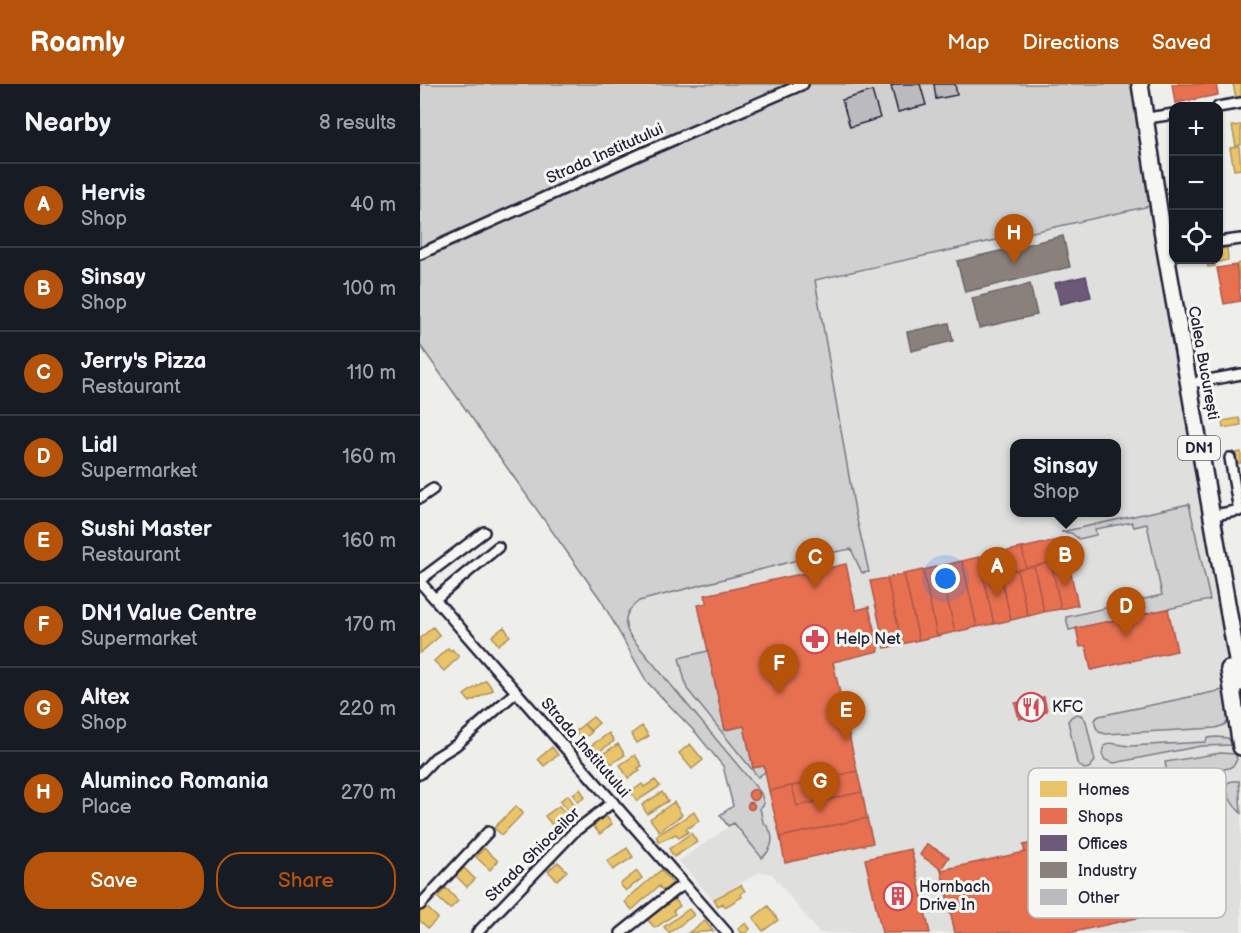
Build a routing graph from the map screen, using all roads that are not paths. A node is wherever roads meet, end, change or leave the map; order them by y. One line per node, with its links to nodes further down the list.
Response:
1 (803, 84): 11 (street, Strada Institutului)
2 (1140, 84): 19 (highway, Calea București / DN1)
3 (1149, 84): 7 (highway)
4 (1241, 103): 5 (street)
5 (1223, 106)
6 (1169, 115): 7 (street)
7 (1154, 117): 8 (highway)
8 (1169, 213)
9 (1241, 239): 10 (street)
10 (1223, 241)
11 (420, 254)
12 (1178, 264): 14 (highway, Calea București / DN1)
13 (1241, 374): 14 (street)
14 (1198, 382): 19 (highway, Calea București / DN1)
15 (1230, 458): 18 (street)
16 (433, 489): 17 (street)
17 (420, 498)
18 (1240, 511): 19 (street)
19 (1215, 514): 24 (highway, Calea București / DN1); 25 (highway, Calea București / DN1); 27 (highway)
20 (484, 532): 22 (street)
21 (498, 547): 23 (street)
22 (420, 581): 23 (street, Strada Institutului)
23 (435, 599): 26 (street, Strada Institutului)
24 (1241, 636)
25 (1241, 683)
26 (516, 692): 28 (street); 29 (street, Strada Institutului)
27 (1241, 747)
28 (420, 774)
29 (613, 801): 31 (street, Strada Institutului); 33 (street, Strada Ghioceilor)
30 (488, 832): 32 (street)
31 (685, 885): 34 (street); 35 (street, Strada Institutului)
32 (420, 905)
33 (477, 933)
34 (621, 933)
35 (727, 933)

